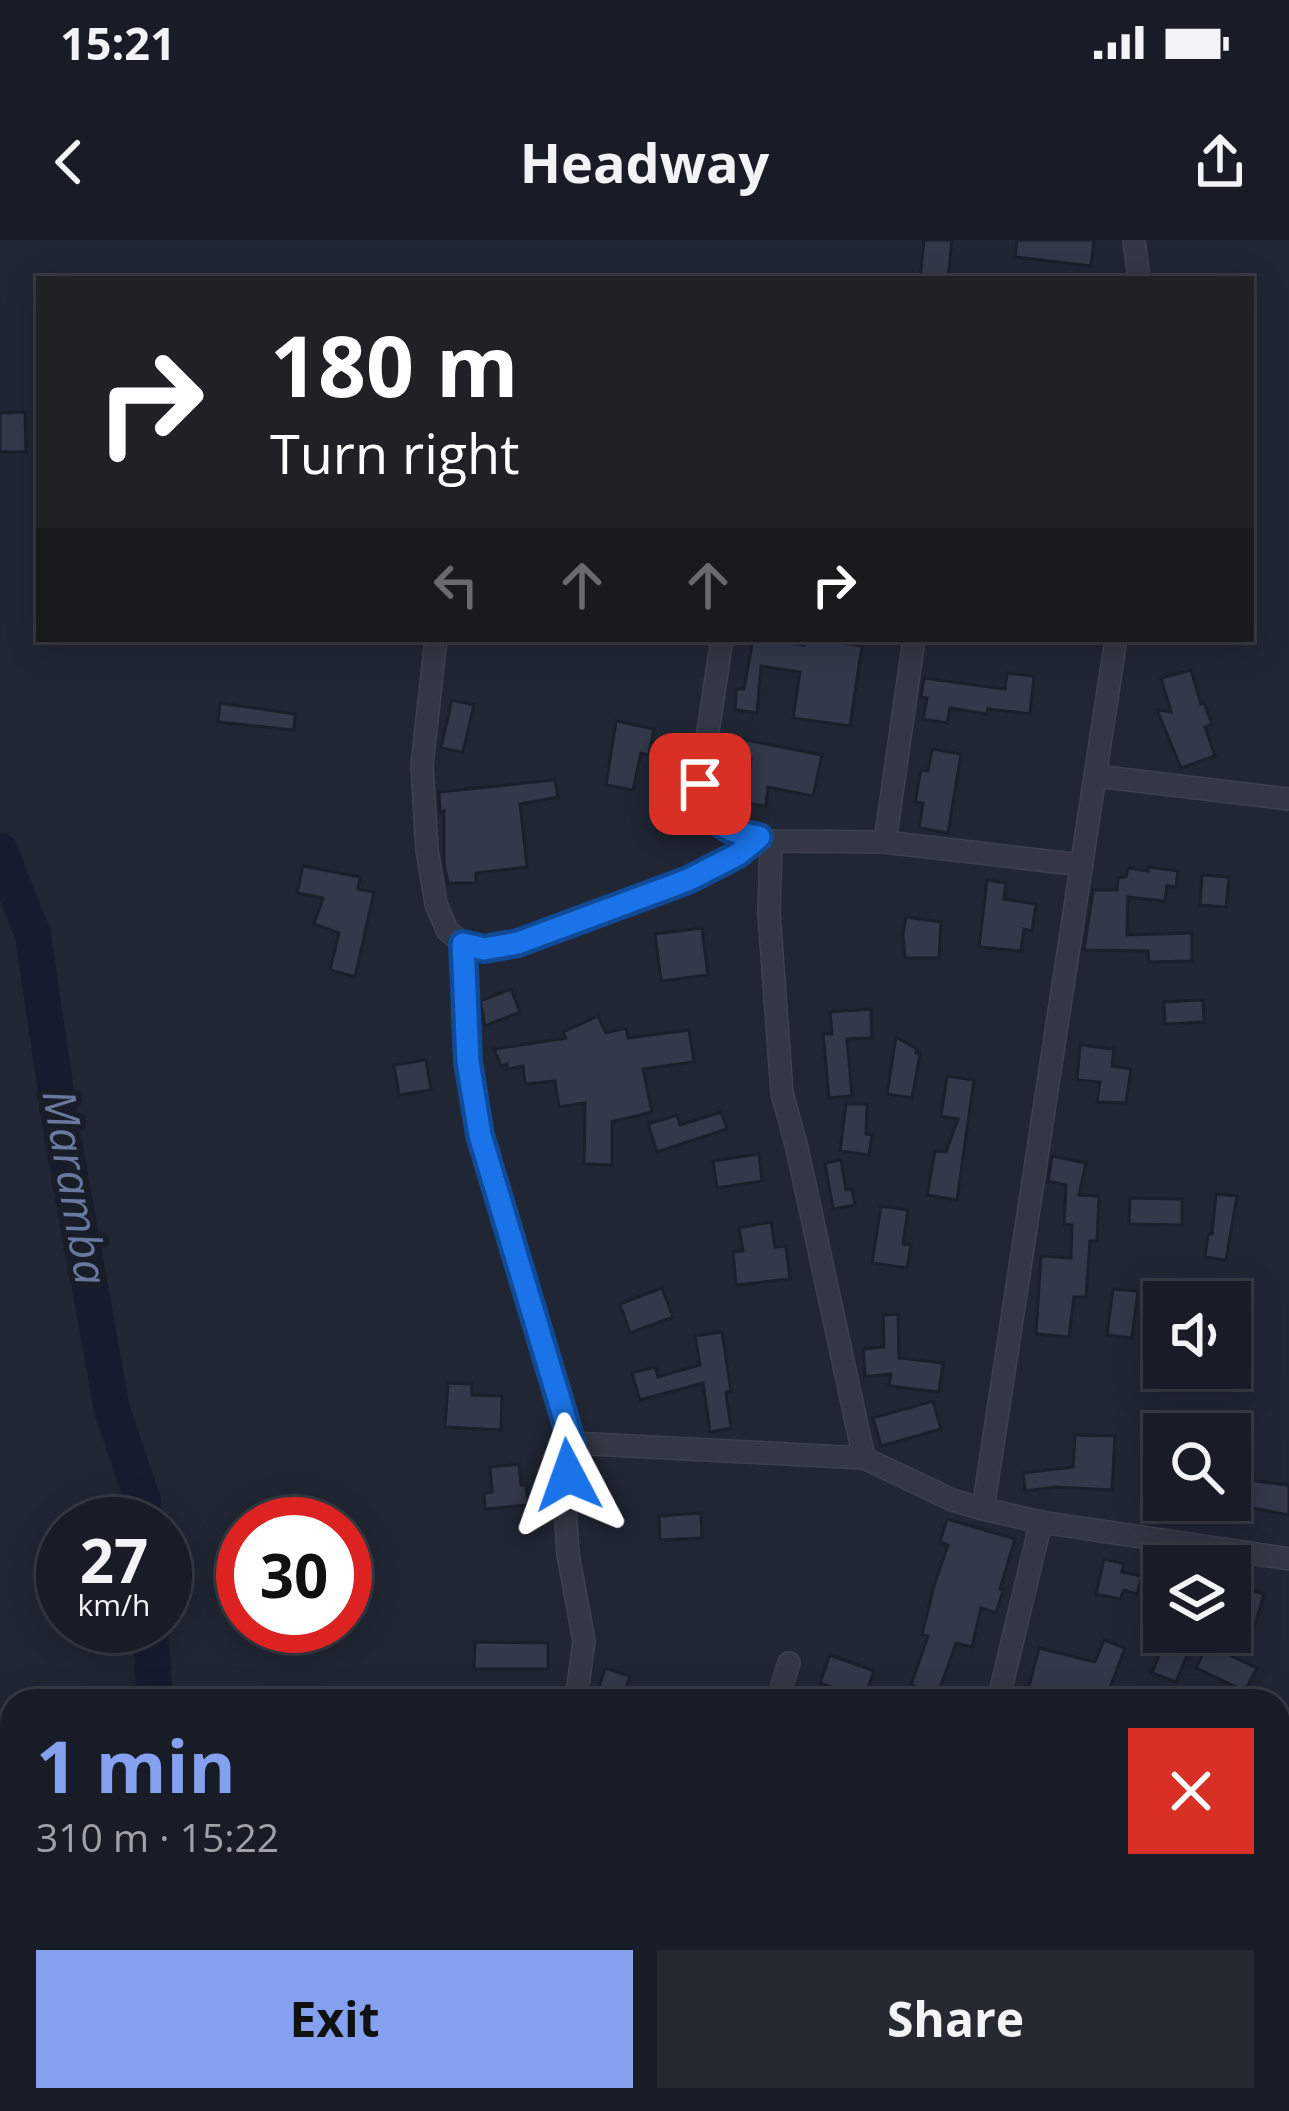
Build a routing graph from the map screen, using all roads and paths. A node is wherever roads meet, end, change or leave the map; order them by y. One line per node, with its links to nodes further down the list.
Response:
1 (1134, 240): 2 (street)
2 (1139, 276)
3 (436, 642): 12 (street)
4 (722, 642): 9 (street)
5 (914, 642): 10 (street)
6 (1116, 642): 7 (street)
7 (1096, 776): 8 (street); 11 (street)
8 (1289, 800)
9 (765, 839): 10 (street); 12 (street); 14 (street)
10 (885, 842): 11 (street)
11 (1082, 865): 15 (street)
12 (463, 944): 13 (street)
13 (572, 1443): 14 (street); 19 (street)
14 (864, 1458): 15 (street)
15 (983, 1509): 16 (street)
16 (1041, 1522): 17 (street); 21 (street)
17 (1289, 1559)
18 (789, 1664): 20 (street)
19 (578, 1689)
20 (781, 1689)
21 (1001, 1689)

